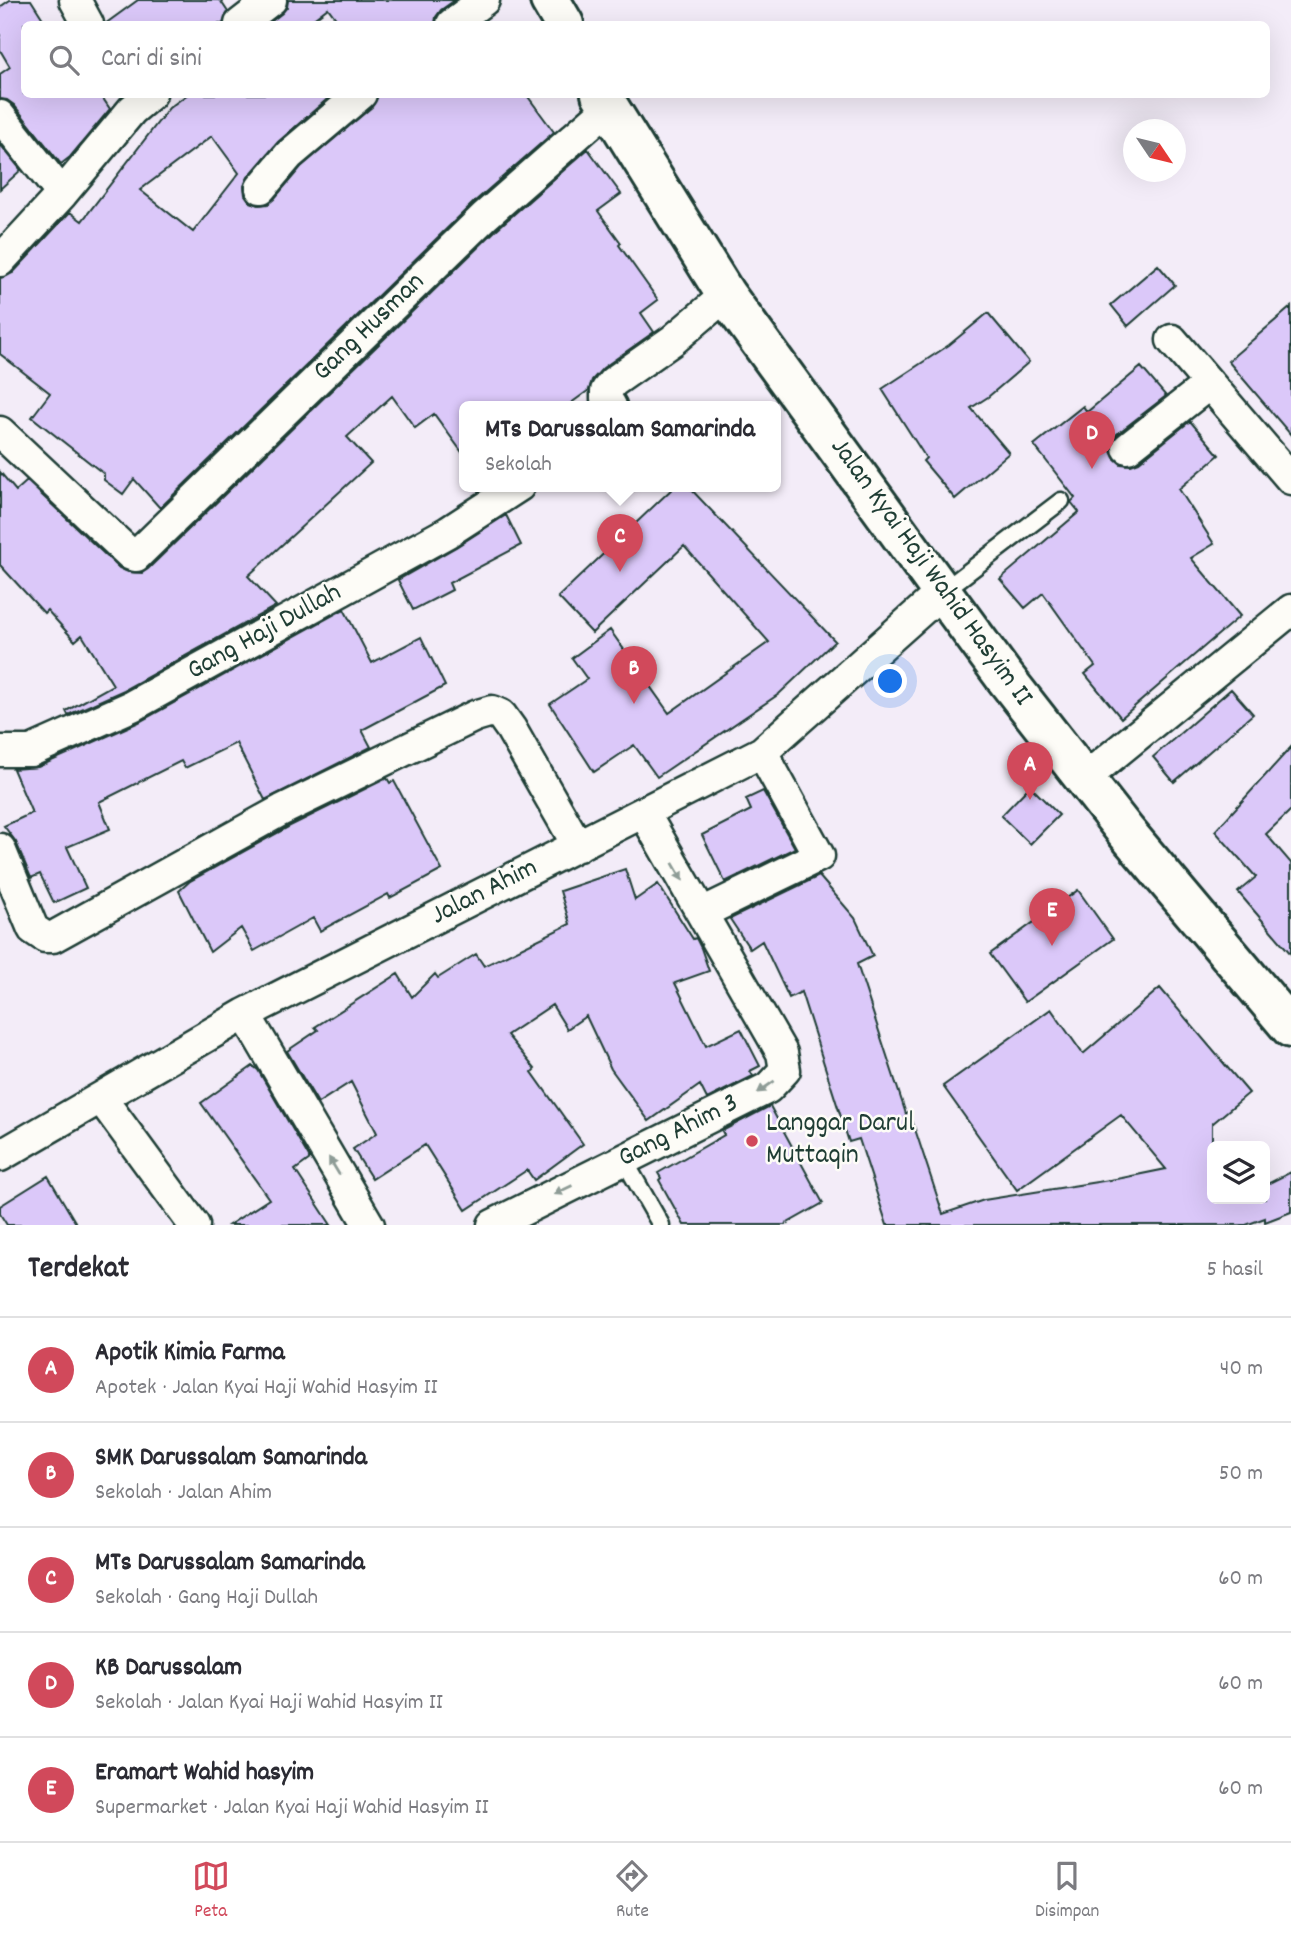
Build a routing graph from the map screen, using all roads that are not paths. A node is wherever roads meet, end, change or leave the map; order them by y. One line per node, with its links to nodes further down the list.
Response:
1 (75, 0): 5 (street)
2 (271, 0): 6 (street)
3 (484, 0): 7 (street)
4 (550, 0): 8 (street)
5 (86, 21)
6 (244, 21)
7 (456, 21)
8 (562, 21)
9 (356, 98): 13 (street)
10 (136, 100): 14 (street)
11 (605, 101): 16 (street, Jalan Kyai Haji Wahid Hasyim II); 20 (street, Gang Husman)
12 (0, 116): 14 (street)
13 (261, 188)
14 (62, 194): 15 (street)
15 (0, 261)
16 (726, 295): 19 (street); 25 (street, Jalan Kyai Haji Wahid Hasyim II)
17 (1172, 340): 18 (street)
18 (1209, 384): 21 (street); 22 (street)
19 (607, 401)
20 (0, 432)
21 (1128, 448)
22 (1291, 479)
23 (510, 492): 27 (street, Gang Haji Dullah)
24 (1061, 501): 25 (lane)
25 (942, 593): 28 (street, Jalan Ahim); 29 (street, Jalan Kyai Haji Wahid Hasyim II)
26 (1291, 610): 29 (street)
27 (0, 751)
28 (762, 752): 30 (street, Jalan Ahim); 33 (street)
29 (1084, 779): 35 (street, Jalan Kyai Haji Wahid Hasyim II)
30 (644, 813): 31 (street, Jalan Ahim); 33 (street, Gang Ahim 3, one-way to 33)
31 (578, 846): 32 (street); 34 (street, Jalan Ahim)
32 (0, 849)
33 (702, 913): 38 (street, Gang Ahim 3, one-way to 38)
34 (245, 1014): 36 (street, Jalan Ahim); 40 (street, one-way to 34)
35 (1291, 1028)
36 (101, 1097): 37 (street, Jalan Ahim); 39 (street)
37 (0, 1156)
38 (624, 1160): 41 (street, Gang Ahim 3, one-way to 41); 42 (lane)
39 (194, 1225)
40 (369, 1225)
41 (493, 1225)
42 (661, 1225)

